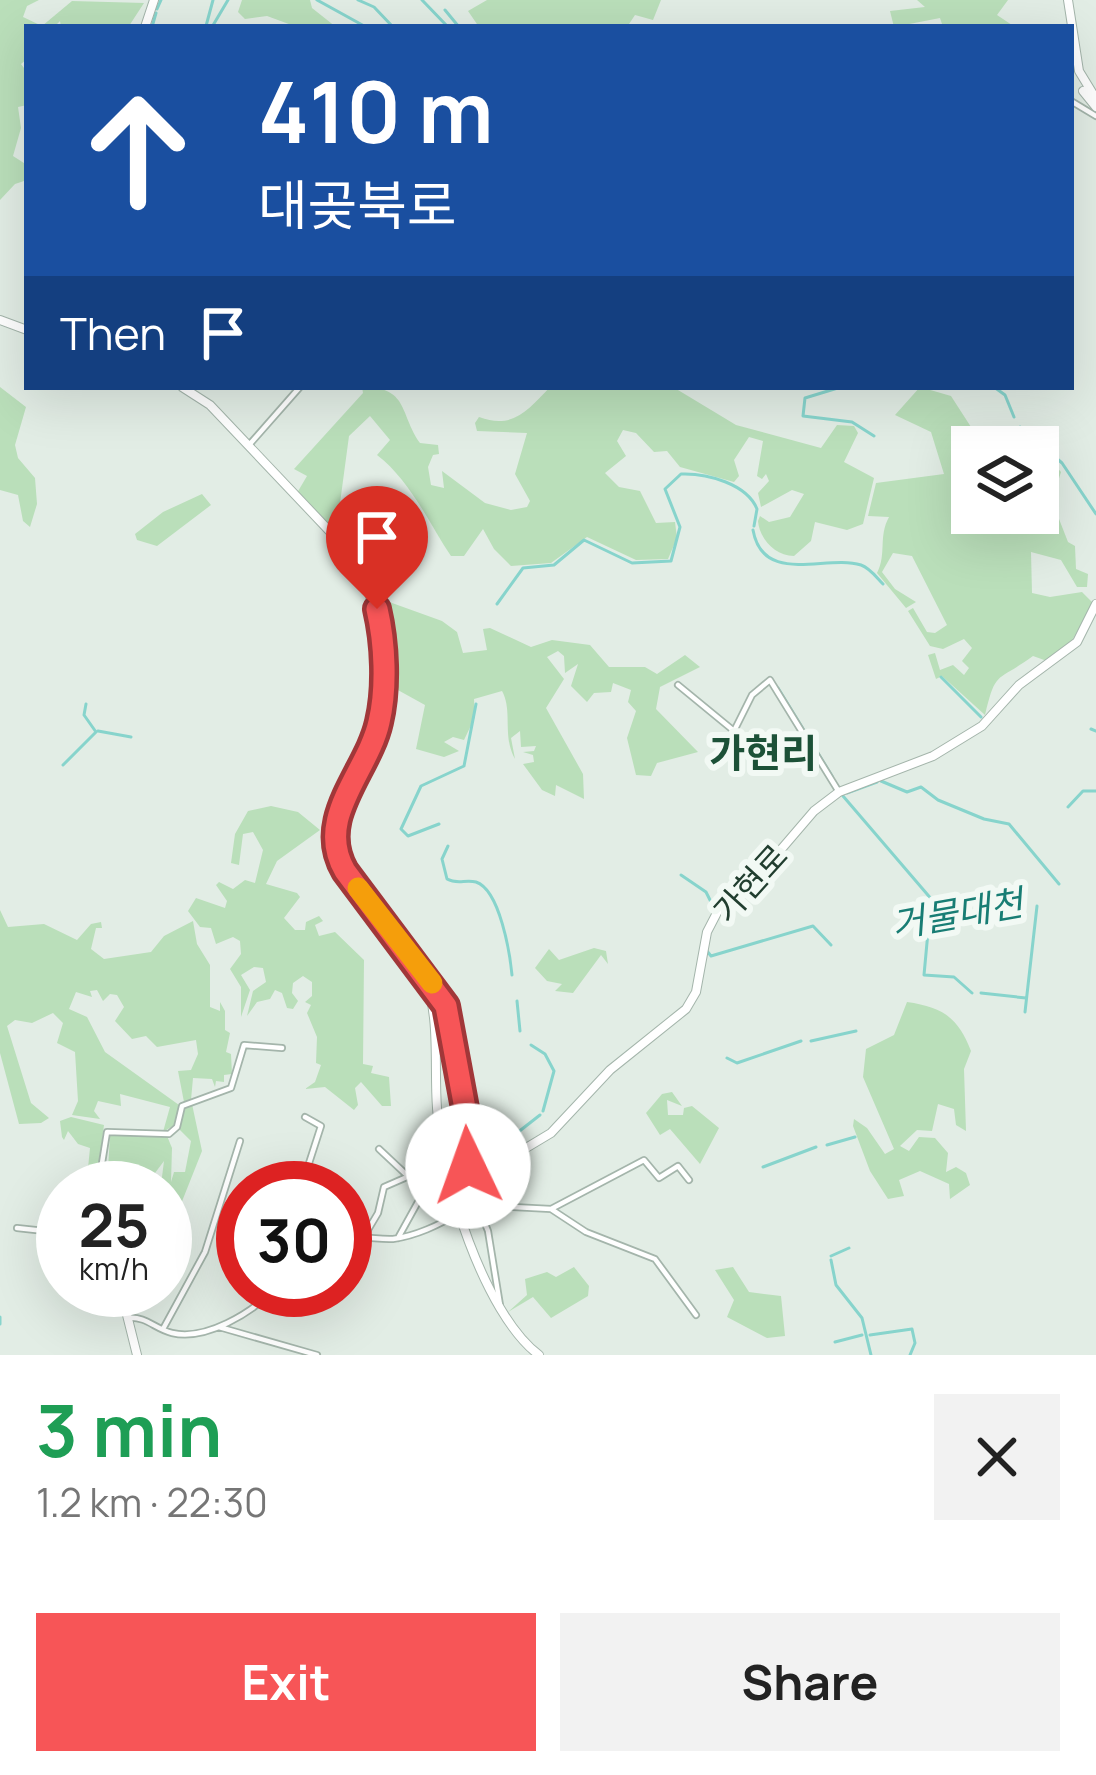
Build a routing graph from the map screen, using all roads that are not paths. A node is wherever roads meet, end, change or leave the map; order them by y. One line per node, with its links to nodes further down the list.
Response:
1 (1074, 46): 3 (street)
2 (1074, 64): 3 (street)
3 (1096, 107)
4 (187, 390): 7 (street)
5 (198, 390): 7 (street)
6 (297, 390): 8 (street)
7 (202, 398): 8 (street)
8 (246, 448): 12 (street)
9 (1096, 604): 11 (street, 가현로)
10 (678, 685): 11 (street)
11 (839, 792): 22 (street, 가현로)
12 (422, 973): 22 (street); 24 (street)
13 (282, 1048): 17 (street)
14 (305, 1117): 18 (street)
15 (240, 1141): 35 (street)
16 (379, 1149): 19 (street)
17 (102, 1161)
18 (309, 1161)
19 (409, 1177): 21 (street); 25 (street)
20 (689, 1180): 23 (street)
21 (424, 1191): 24 (street); 29 (street)
22 (473, 1206): 23 (street); 24 (street); 30 (street)
23 (551, 1209): 31 (street)
24 (458, 1210): 29 (street); 30 (street)
25 (372, 1223)
26 (16, 1228): 27 (street)
27 (36, 1230)
28 (372, 1235): 29 (street)
29 (398, 1238)
30 (500, 1309): 38 (street)
31 (696, 1315)
32 (233, 1317): 34 (street)
33 (128, 1318): 35 (street); 36 (street)
34 (218, 1327): 35 (street); 37 (street)
35 (163, 1329)
36 (137, 1355)
37 (317, 1355)
38 (539, 1355)

